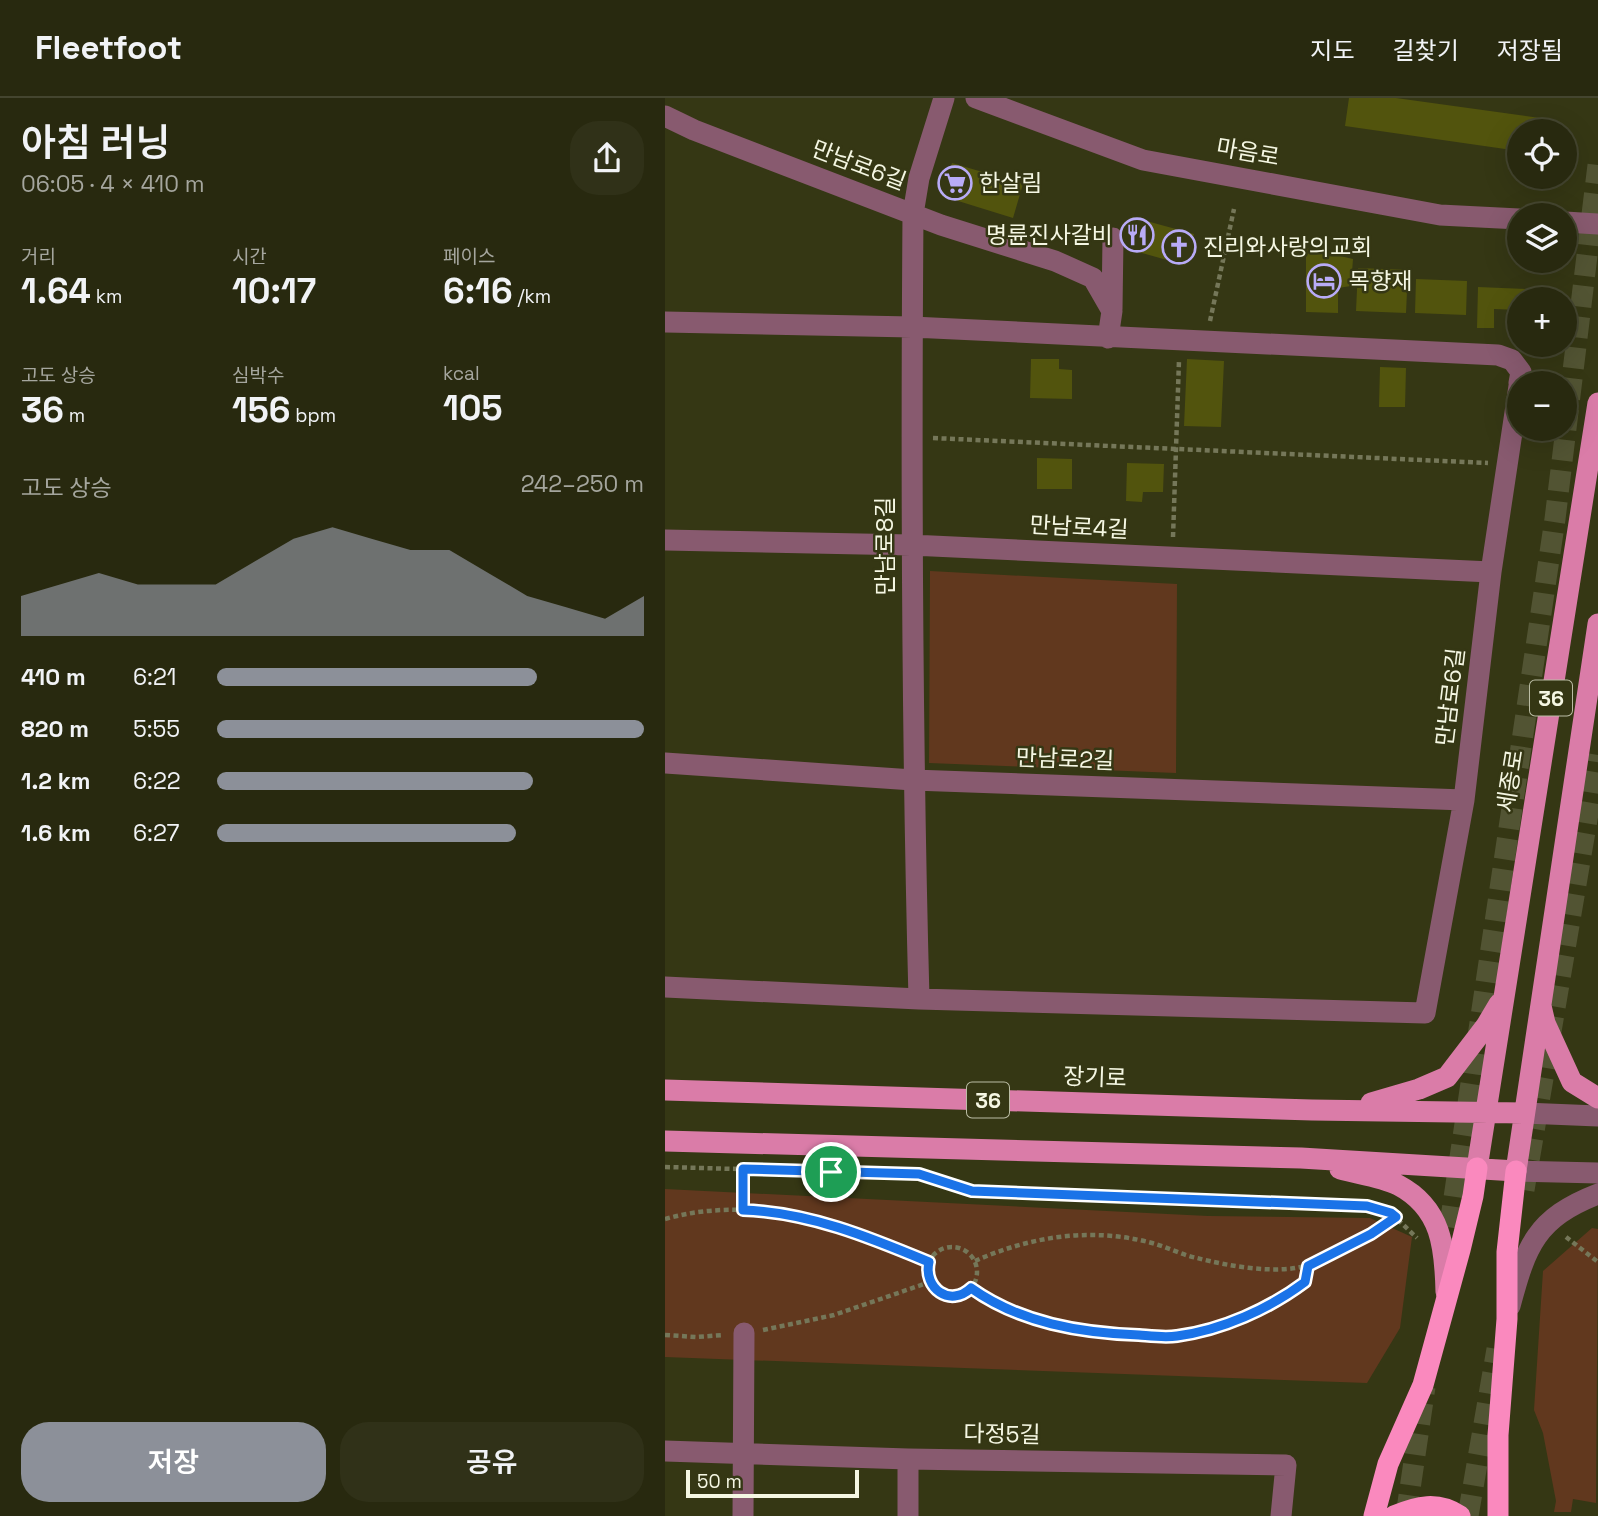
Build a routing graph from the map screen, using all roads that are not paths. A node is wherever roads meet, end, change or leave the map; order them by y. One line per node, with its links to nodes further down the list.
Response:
1 (944, 98): 4 (street, 만남로8길)
2 (976, 98): 5 (street, 마음로)
3 (665, 116): 4 (street, 만남로6길)
4 (913, 214): 9 (street, 만남로6길); 11 (street, 만남로8길)
5 (1507, 218)
6 (1577, 223): 7 (street)
7 (1598, 224)
8 (1114, 238): 9 (street)
9 (1112, 311): 12 (street)
10 (665, 322): 11 (street, 만남로6길)
11 (912, 327): 12 (street, 만남로6길); 17 (street, 만남로8길)
12 (1108, 338): 13 (street, 만남로6길)
13 (1520, 371)
14 (1598, 403): 24 (main road, 세종로 / 36)
15 (1511, 441): 18 (street, 만남로6길)
16 (665, 540): 17 (street, 만남로4길)
17 (911, 545): 18 (street, 만남로4길); 21 (street, 만남로8길)
18 (1491, 572): 22 (street, 만남로6길)
19 (1598, 624): 26 (main road, 36)
20 (665, 763): 21 (street, 만남로2길)
21 (913, 780): 22 (street, 만남로2길); 25 (street, 만남로8길)
22 (1464, 800): 25 (street, 만남로6길)
23 (665, 987): 25 (street)
24 (1504, 993): 29 (main road, 36); 30 (main road, 세종로 / 36)
25 (919, 999)
26 (1540, 1002): 28 (main road); 31 (main road, 36)
27 (665, 1090): 29 (main road, 장기로 / 36)
28 (1598, 1098)
29 (1312, 1110): 30 (main road, 장기로)
30 (1486, 1112): 31 (main road, 장기로); 35 (main road, 세종로 / 36)
31 (1524, 1112): 32 (street); 36 (main road, 36)
32 (1598, 1115)
33 (665, 1141): 34 (main road, 36)
34 (1301, 1158): 35 (main road); 39 (main road)
35 (1477, 1168): 36 (main road); 39 (highway)
36 (1516, 1171): 37 (street); 40 (highway)
37 (1598, 1173)
38 (1598, 1194): 40 (street)
39 (1446, 1304): 48 (highway)
40 (1507, 1319): 51 (highway)
41 (744, 1333): 43 (street)
42 (665, 1451): 43 (street, 다정5길)
43 (743, 1455): 44 (street, 다정5길); 45 (street)
44 (908, 1459): 46 (street); 47 (street, 다정5길)
45 (743, 1516)
46 (908, 1516)
47 (1281, 1516)
48 (1374, 1516)
49 (1394, 1516): 50 (highway)
50 (1460, 1516)
51 (1498, 1516)

